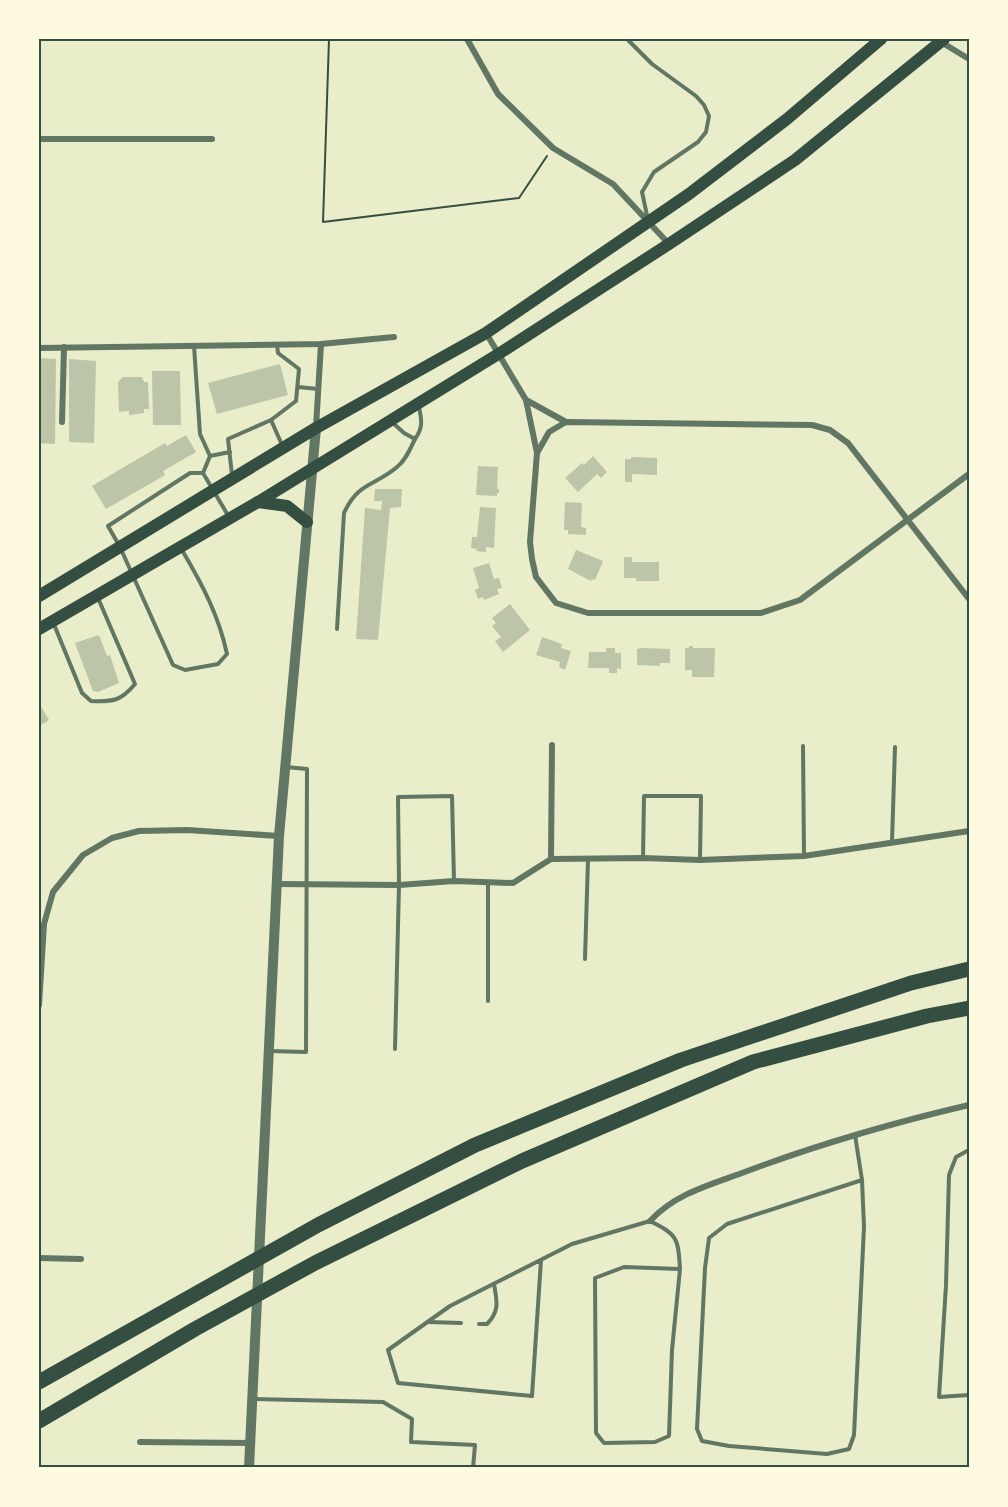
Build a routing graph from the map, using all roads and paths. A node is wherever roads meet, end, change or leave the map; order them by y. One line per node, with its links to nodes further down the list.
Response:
1 (329, 39): 9 (path)
2 (467, 39): 9 (street)
3 (627, 39): 10 (lane)
4 (881, 39): 10 (main road)
5 (940, 40): 6 (street); 11 (main road)
6 (969, 59)
7 (39, 139): 8 (street)
8 (212, 139)
9 (553, 148): 10 (street)
10 (648, 221): 11 (street); 12 (main road)
11 (669, 244): 19 (main road)
12 (486, 333): 19 (street); 28 (main road)
13 (394, 337): 15 (street)
14 (277, 344): 15 (street); 16 (street); 20 (lane)
15 (321, 344): 21 (street)
16 (194, 346): 17 (street); 33 (lane)
17 (64, 347): 18 (street); 26 (street)
18 (39, 348)
19 (500, 353): 22 (street); 23 (main road)
20 (298, 387): 21 (lane); 24 (lane)
21 (319, 389): 28 (street)
22 (526, 400): 27 (street); 32 (street)
23 (418, 404): 25 (main road); 29 (lane)
24 (271, 420): 30 (lane); 31 (lane)
25 (390, 420): 29 (lane); 34 (main road)
26 (62, 422)
27 (566, 422): 32 (street); 41 (street)
28 (316, 428): 30 (main road); 34 (street)
29 (415, 439): 51 (lane)
30 (283, 448): 37 (main road)
31 (230, 452): 33 (lane); 37 (lane)
32 (537, 453): 41 (street)
33 (210, 456): 35 (lane)
34 (312, 468): 39 (main road); 42 (street)
35 (203, 473): 38 (lane); 43 (lane)
36 (969, 474): 41 (street)
37 (232, 478): 38 (main road)
38 (214, 490): 40 (lane); 43 (main road)
39 (258, 502): 40 (main road); 42 (main road)
40 (230, 518): 44 (main road)
41 (909, 519): 48 (street)
42 (307, 522): 55 (street)
43 (120, 547): 45 (lane); 46 (main road)
44 (181, 547): 45 (main road); 45 (lane)
45 (132, 575): 47 (main road)
46 (39, 596)
47 (97, 596): 49 (main road); 49 (lane)
48 (969, 599)
49 (53, 621): 50 (main road)
50 (39, 629)
51 (337, 629)
52 (552, 745): 61 (street)
53 (803, 746): 59 (lane)
54 (895, 747): 58 (lane)
55 (285, 767): 57 (street); 65 (lane)
56 (969, 831): 58 (street)
57 (279, 836): 67 (street); 72 (street)
58 (892, 842): 59 (street)
59 (804, 856): 63 (street)
60 (643, 858): 62 (street); 63 (street); 63 (lane)
61 (552, 859): 62 (street); 66 (street)
62 (588, 859): 69 (lane)
63 (700, 860)
64 (453, 881): 66 (street); 68 (street); 68 (lane)
65 (306, 883): 67 (street); 68 (street); 75 (lane)
66 (488, 883): 71 (lane)
67 (276, 884): 75 (street)
68 (399, 885): 74 (lane)
69 (585, 958)
70 (969, 969): 89 (highway)
71 (488, 1001)
72 (39, 1005)
73 (969, 1008): 92 (highway)
74 (394, 1049)
75 (268, 1051): 91 (street)
76 (969, 1105): 77 (street)
77 (855, 1135): 79 (lane); 80 (street)
78 (969, 1150): 90 (lane)
79 (862, 1180): 79 (lane)
80 (650, 1221): 83 (lane); 84 (lane)
81 (39, 1258): 82 (street)
82 (81, 1259)
83 (541, 1260): 85 (lane); 86 (lane)
84 (680, 1269): 84 (lane)
85 (494, 1284): 86 (lane); 88 (lane)
86 (427, 1322): 87 (lane)
87 (460, 1323)
88 (479, 1324)
89 (39, 1382)
90 (969, 1395)
91 (252, 1399): 94 (street); 96 (lane)
92 (39, 1421)
93 (140, 1442): 94 (street)
94 (250, 1443): 95 (street)
95 (249, 1468)
96 (473, 1468)

